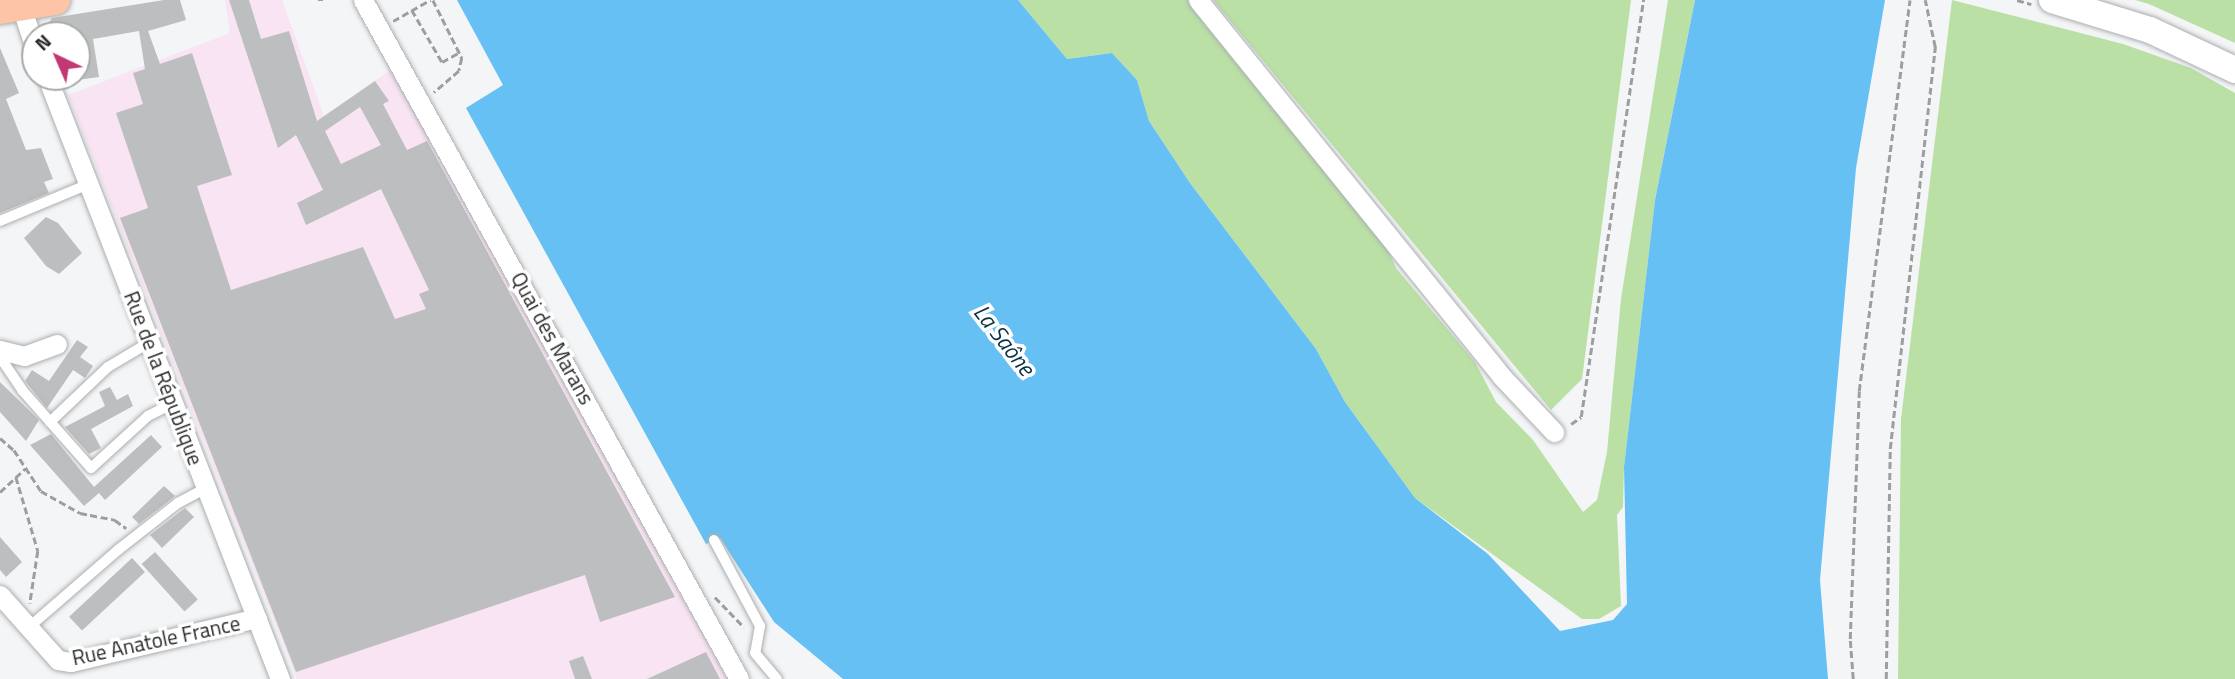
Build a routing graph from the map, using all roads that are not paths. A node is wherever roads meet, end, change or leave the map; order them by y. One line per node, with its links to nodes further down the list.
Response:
1 (55, 0): 5 (main road)
2 (363, 0): 24 (street, Quai des Marans)
3 (1198, 0): 17 (street)
4 (2052, 0): 7 (main road)
5 (13, 5): 6 (street)
6 (21, 21)
7 (2235, 70)
8 (52, 91): 9 (street, Rue de la République)
9 (89, 184): 10 (lane); 11 (street, Rue de la République)
10 (0, 221)
11 (151, 342): 15 (street, Rue de la République); 16 (lane)
12 (57, 344): 13 (street)
13 (0, 350)
14 (0, 358): 16 (lane)
15 (174, 403): 16 (lane); 18 (street, Rue de la République)
16 (50, 422)
17 (1553, 432)
18 (207, 488): 21 (street, Rue de la République); 22 (lane)
19 (714, 540): 25 (lane)
20 (0, 595): 22 (street, Rue Anatole France)
21 (257, 618): 22 (street, Rue Anatole France); 23 (street, Rue de la République)
22 (25, 625)
23 (280, 679)
24 (739, 679)
25 (777, 679)

